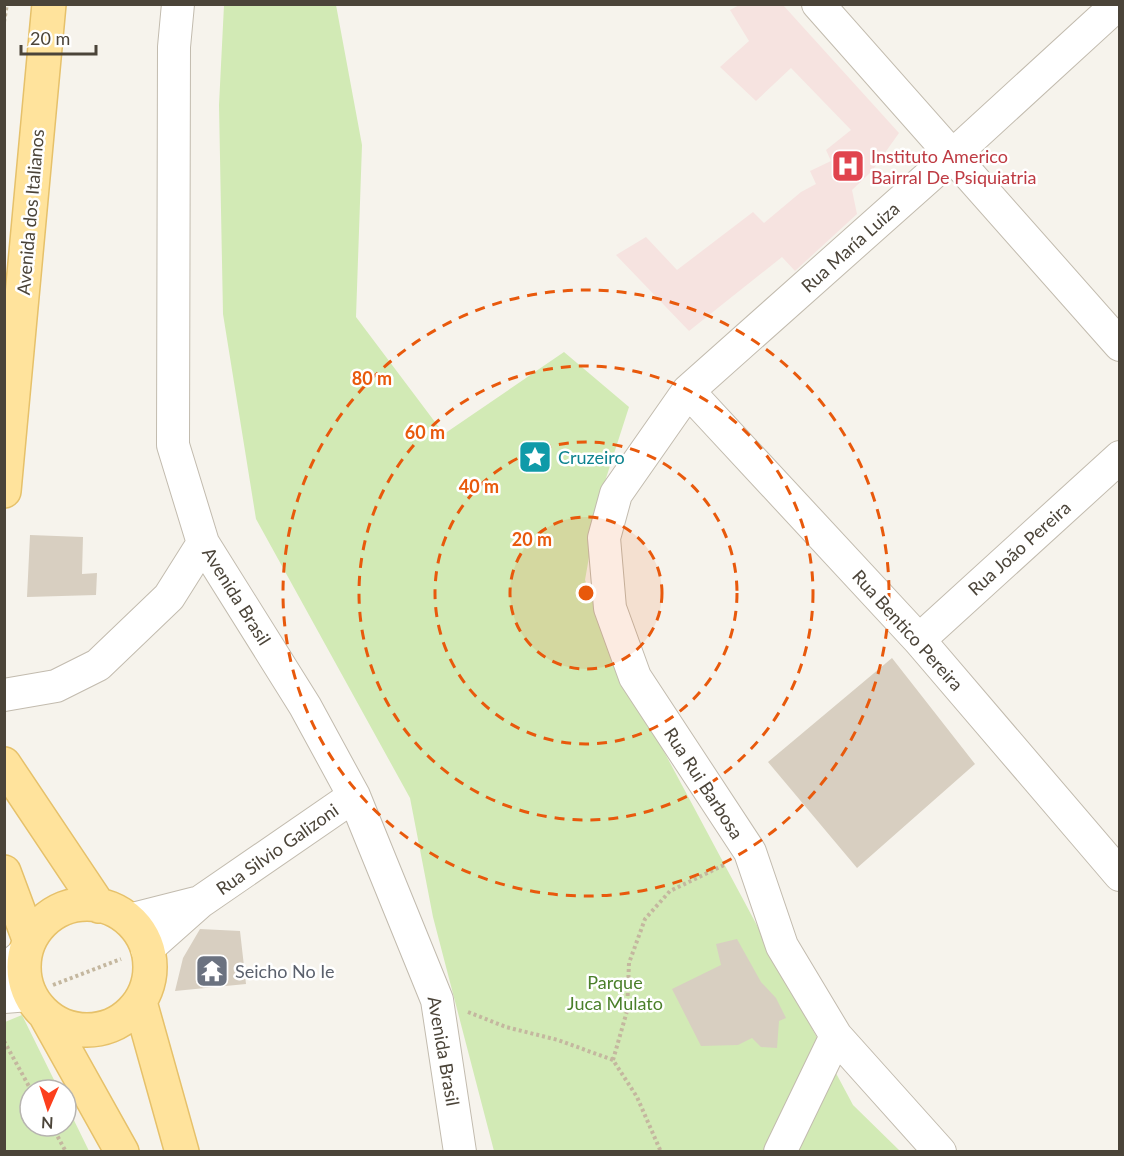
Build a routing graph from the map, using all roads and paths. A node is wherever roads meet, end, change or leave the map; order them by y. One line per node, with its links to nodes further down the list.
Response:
1 (6, 4): 6 (path)
2 (49, 4): 11 (main road, Avenida dos Italianos)
3 (178, 4): 12 (street, Avenida Brasil)
4 (818, 4): 7 (street)
5 (1118, 4): 7 (street, Rua María Luiza)
6 (4, 22)
7 (952, 156): 8 (street); 9 (street, Rua María Luiza)
8 (1119, 345)
9 (688, 391): 13 (street, Rua Bentico Pereira); 17 (street, Rua Rui Barbosa)
10 (1119, 457): 13 (street, Rua João Pereira)
11 (4, 491)
12 (203, 543): 14 (street); 16 (street, Avenida Brasil)
13 (919, 640): 19 (street, Rua Bentico Pereira)
14 (4, 695)
15 (4, 764): 21 (main road)
16 (354, 795): 20 (street, Rua Silvio Galizoni); 25 (street, Avenida Brasil)
17 (750, 852): 28 (street, Rua Rui Barbosa); 30 (path)
18 (4, 872): 24 (main road)
19 (1119, 875)
20 (200, 903): 22 (street, Rua Silvio Galizoni); 23 (street, Rua Silvio Galizoni)
21 (99, 906): 22 (main road); 24 (main road)
22 (129, 920): 23 (main road)
23 (147, 949): 26 (main road); 27 (path)
24 (19, 955): 27 (main road)
25 (438, 1000): 30 (path); 36 (street, Avenida Brasil)
26 (140, 1002): 27 (main road); 35 (main road)
27 (26, 1003): 34 (main road)
28 (836, 1036): 38 (street); 39 (street, Rua Rui Barbosa)
29 (4, 1041): 31 (path)
30 (614, 1060): 37 (path)
31 (25, 1078)
32 (58, 1138): 33 (path)
33 (66, 1152)
34 (122, 1152)
35 (182, 1152)
36 (460, 1152)
37 (661, 1152)
38 (780, 1152)
39 (940, 1152)

